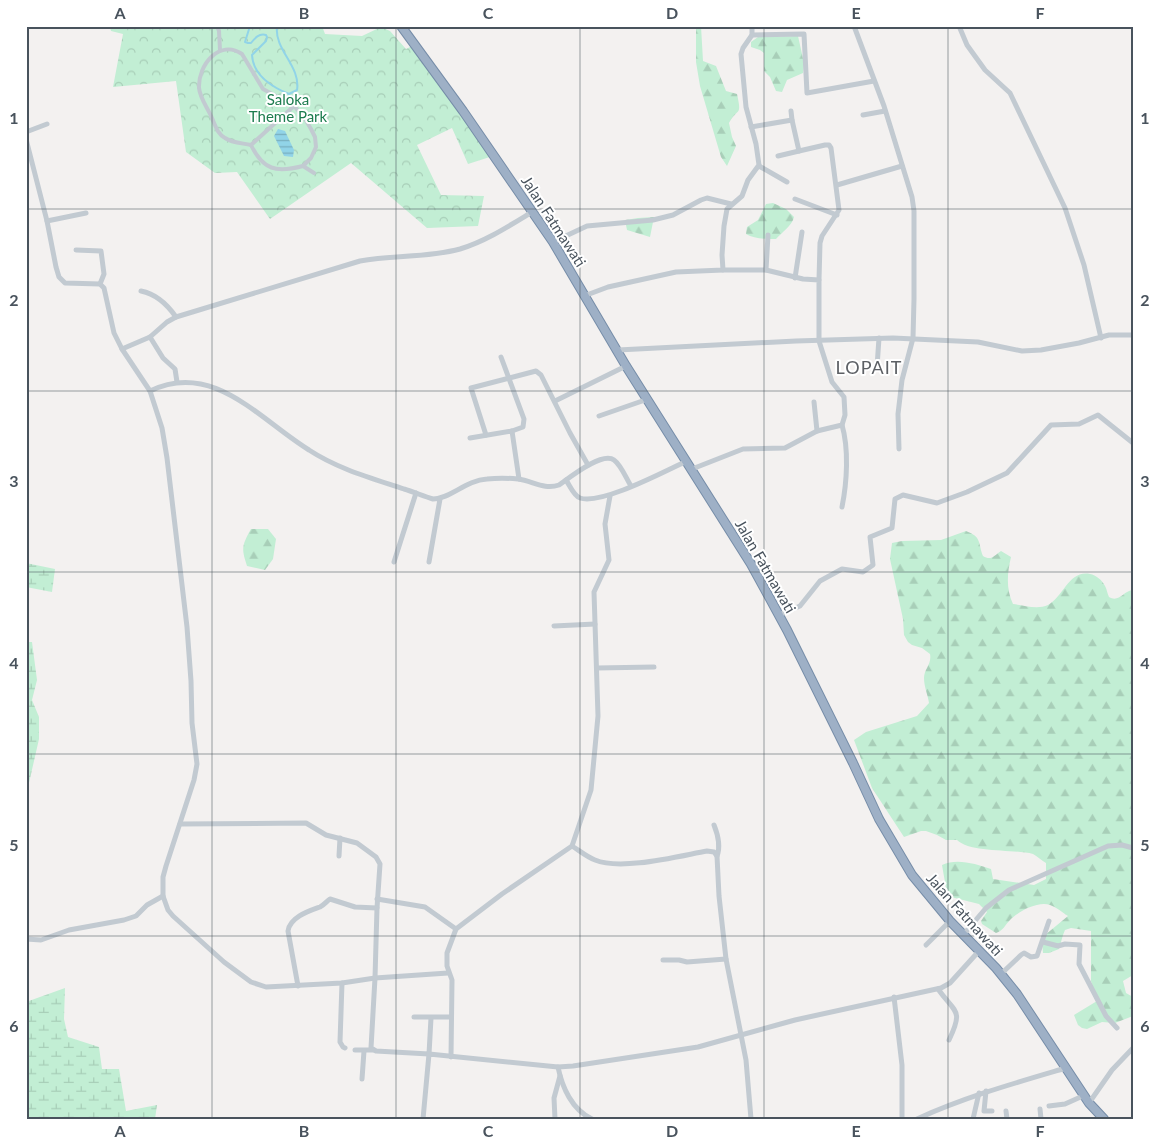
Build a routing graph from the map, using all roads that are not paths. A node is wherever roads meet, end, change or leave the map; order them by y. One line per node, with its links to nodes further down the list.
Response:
1 (217, 26): 8 (street)
2 (401, 26): 30 (highway, Jalan Fatmawati)
3 (752, 26): 7 (street)
4 (854, 26): 9 (street)
5 (966, 26): 6 (street)
6 (959, 27): 50 (street)
7 (752, 35): 9 (street); 16 (street)
8 (220, 50): 10 (street); 19 (street)
9 (874, 81): 12 (street)
10 (294, 106): 19 (street); 22 (street)
11 (791, 111): 14 (street)
12 (885, 112): 13 (street); 24 (street)
13 (862, 115)
14 (792, 120): 16 (street); 20 (street)
15 (48, 124): 17 (street)
16 (751, 127): 23 (street)
17 (26, 132)
18 (26, 139): 33 (street)
19 (251, 145): 22 (street)
20 (798, 150): 21 (street); 27 (street)
21 (778, 156)
22 (303, 166): 25 (street)
23 (759, 166): 26 (street); 29 (street)
24 (902, 166): 27 (street); 49 (street)
25 (314, 173)
26 (787, 182)
27 (837, 185): 32 (street)
28 (795, 199): 32 (street)
29 (731, 204): 36 (street); 38 (street)
30 (532, 212): 36 (highway, Jalan Fatmawati); 45 (street)
31 (86, 213): 33 (street)
32 (837, 215): 41 (street)
33 (47, 221): 42 (street)
34 (802, 232): 40 (street)
35 (768, 235): 39 (street)
36 (553, 242): 44 (highway, Jalan Fatmawati)
37 (76, 250): 42 (street)
38 (723, 270): 39 (street); 44 (street)
39 (766, 270): 40 (street)
40 (795, 278): 41 (street)
41 (819, 280): 51 (street)
42 (100, 284): 52 (street)
43 (141, 291): 45 (street)
44 (584, 296): 53 (highway, Jalan Fatmawati)
45 (176, 317): 47 (street)
46 (1133, 335): 50 (street)
47 (150, 337): 52 (street); 58 (street)
48 (879, 338): 49 (street); 51 (street); 56 (street)
49 (912, 338): 50 (street); 70 (street)
50 (1100, 338)
51 (819, 341): 53 (street); 64 (street)
52 (122, 349): 59 (street)
53 (618, 350): 55 (highway, Jalan Fatmawati)
54 (501, 357): 57 (street)
55 (626, 366): 60 (highway, Jalan Fatmawati); 61 (street)
56 (877, 367)
57 (507, 378): 61 (street); 65 (street); 67 (street)
58 (177, 382): 59 (street); 77 (street)
59 (150, 391): 88 (street)
60 (648, 398): 63 (street); 71 (highway, Jalan Fatmawati)
61 (555, 401): 72 (street)
62 (814, 402): 66 (street)
63 (599, 416)
64 (842, 425): 66 (street); 80 (street)
65 (512, 431): 67 (street); 74 (street)
66 (817, 432): 73 (street)
67 (486, 435): 68 (street)
68 (470, 438)
69 (1133, 444): 83 (street)
70 (899, 449)
71 (687, 461): 73 (highway, Jalan Fatmawati); 76 (street)
72 (588, 465): 75 (street); 76 (street)
73 (692, 469): 83 (highway, Jalan Fatmawati)
74 (519, 479): 75 (street); 79 (street)
75 (566, 480): 78 (street)
76 (631, 486): 78 (street)
77 (416, 494): 79 (street); 81 (street)
78 (610, 496): 84 (street)
79 (440, 499): 82 (street)
80 (842, 506)
81 (394, 562)
82 (429, 562)
83 (779, 615): 98 (highway, Jalan Fatmawati)
84 (595, 624): 85 (street); 87 (street)
85 (554, 626)
86 (654, 667): 87 (street)
87 (597, 668): 91 (street)
88 (180, 824): 90 (street); 95 (street)
89 (714, 825): 94 (street)
90 (340, 838): 93 (street); 96 (street)
91 (572, 846): 94 (street); 100 (street)
92 (1133, 848): 101 (street)
93 (339, 856)
94 (717, 856): 106 (street)
95 (163, 896): 102 (street); 112 (street)
96 (377, 899): 97 (street); 100 (street)
97 (377, 908): 110 (street); 112 (street)
98 (950, 921): 101 (highway, Jalan Fatmawati); 104 (street)
99 (1049, 921): 103 (street)
100 (456, 929): 108 (street)
101 (963, 935): 105 (highway, Jalan Fatmawati)
102 (26, 940)
103 (1043, 942): 109 (street); 118 (street)
104 (926, 946)
105 (979, 951): 109 (highway, Jalan Fatmawati); 113 (street)
106 (726, 958): 107 (street); 119 (street)
107 (664, 960)
108 (448, 973): 110 (street); 116 (street)
109 (1001, 974): 129 (highway, Jalan Fatmawati)
110 (375, 978): 111 (street); 124 (street)
111 (342, 982): 112 (street); 121 (street)
112 (298, 986)
113 (938, 989): 114 (street); 120 (street)
114 (894, 997): 119 (street); 144 (street)
115 (414, 1017): 117 (street)
116 (451, 1017): 117 (street); 127 (street)
117 (431, 1018): 126 (street)
118 (1117, 1028)
119 (742, 1036): 128 (street); 143 (street)
120 (949, 1040)
121 (345, 1048)
122 (1133, 1048): 134 (street)
123 (355, 1050): 125 (street)
124 (373, 1050): 125 (street); 126 (street)
125 (364, 1051): 131 (street)
126 (428, 1054): 127 (street); 140 (street)
127 (451, 1056): 128 (street)
128 (558, 1067): 130 (street)
129 (1066, 1068): 132 (street); 134 (highway, Jalan Fatmawati)
130 (560, 1076): 141 (street); 142 (street)
131 (362, 1079)
132 (986, 1092): 133 (street); 137 (street)
133 (979, 1094): 145 (street); 146 (street)
134 (1087, 1099): 135 (street); 139 (highway, Jalan Fatmawati)
135 (1049, 1106)
136 (1040, 1109): 148 (street)
137 (992, 1111)
138 (1006, 1111): 147 (street)
139 (1100, 1117)
140 (423, 1119)
141 (556, 1119)
142 (592, 1119)
143 (752, 1119)
144 (902, 1119)
145 (918, 1119)
146 (973, 1119)
147 (1006, 1119)
148 (1041, 1119)

